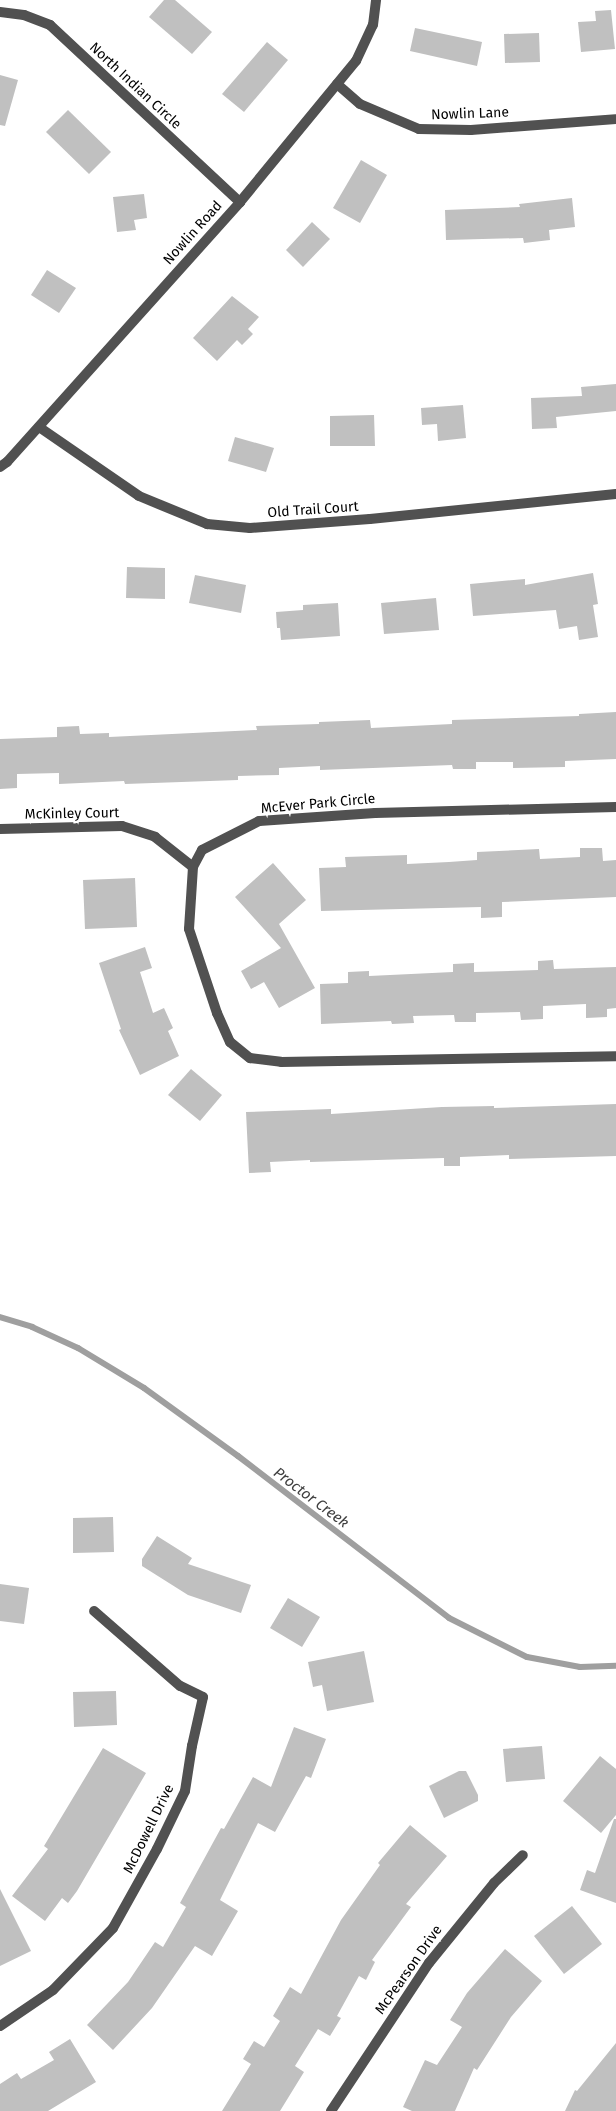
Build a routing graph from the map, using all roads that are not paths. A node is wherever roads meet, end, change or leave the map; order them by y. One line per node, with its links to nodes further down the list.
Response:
1 (376, 0): 3 (street, Nowlin Road)
2 (0, 12): 5 (street, North Indian Circle)
3 (338, 84): 4 (street, Nowlin Lane); 5 (street, Nowlin Road)
4 (616, 119)
5 (240, 202): 6 (street, Nowlin Road)
6 (38, 427): 7 (street, Nowlin Road); 8 (street, Old Trail Court)
7 (0, 467)
8 (616, 494)
9 (616, 807): 11 (street, McEver Park Circle)
10 (0, 829): 11 (street, McKinley Court)
11 (192, 867): 12 (street)
12 (616, 1056)
13 (94, 1610): 15 (street, McDowell Drive)
14 (522, 1855): 16 (street, McPearson Drive)
15 (0, 2026)
16 (331, 2111)

